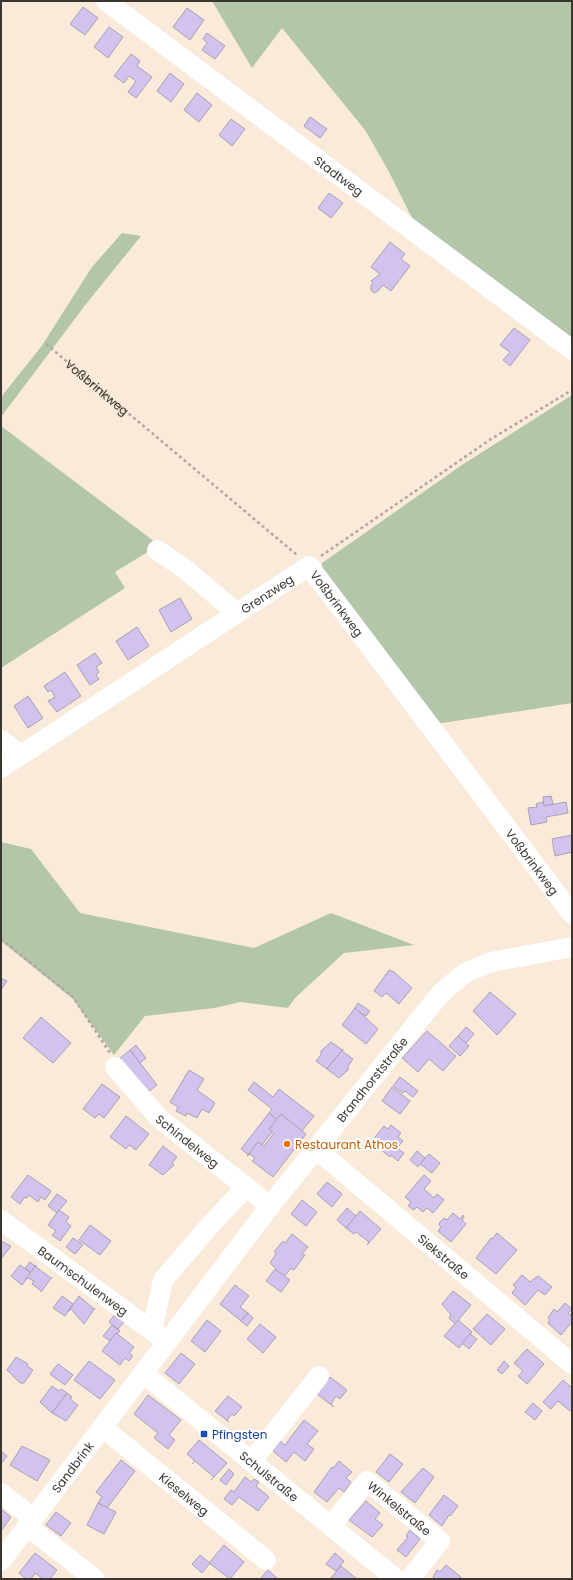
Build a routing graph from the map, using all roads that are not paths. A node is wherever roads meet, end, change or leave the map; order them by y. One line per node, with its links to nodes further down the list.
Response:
1 (106, 1): 2 (street, Stadtweg)
2 (572, 350)
3 (157, 550): 5 (street)
4 (308, 566): 5 (street, Grenzweg); 9 (street, Voßbrinkweg)
5 (237, 613): 7 (street, Grenzweg)
6 (1, 740): 7 (street)
7 (20, 754): 8 (street, Grenzweg)
8 (1, 768)
9 (572, 914)
10 (572, 947): 12 (street, Brandhorststraße)
11 (115, 1067): 13 (street, Schindelweg)
12 (316, 1149): 14 (street, Brandhorststraße); 17 (street, Siekstraße)
13 (246, 1187): 14 (street, Schindelweg); 16 (street)
14 (270, 1206): 16 (street, Brandhorststraße)
15 (1, 1220): 16 (street, Baumschulenweg)
16 (159, 1336): 18 (street, Brandhorststraße)
17 (570, 1359)
18 (143, 1373): 20 (street, Sandbrink); 21 (street, Schulstraße)
19 (319, 1376): 21 (street)
20 (102, 1427): 23 (street, Sandbrink); 25 (street, Kieselweg)
21 (252, 1461): 24 (street, Schulstraße)
22 (1, 1494): 23 (street)
23 (30, 1522): 26 (street, Sandbrink); 27 (street)
24 (331, 1526): 28 (street, Schulstraße); 29 (street, Winkelstraße)
25 (266, 1560)
26 (1, 1561)
27 (95, 1579)
28 (396, 1579)
29 (410, 1579)

